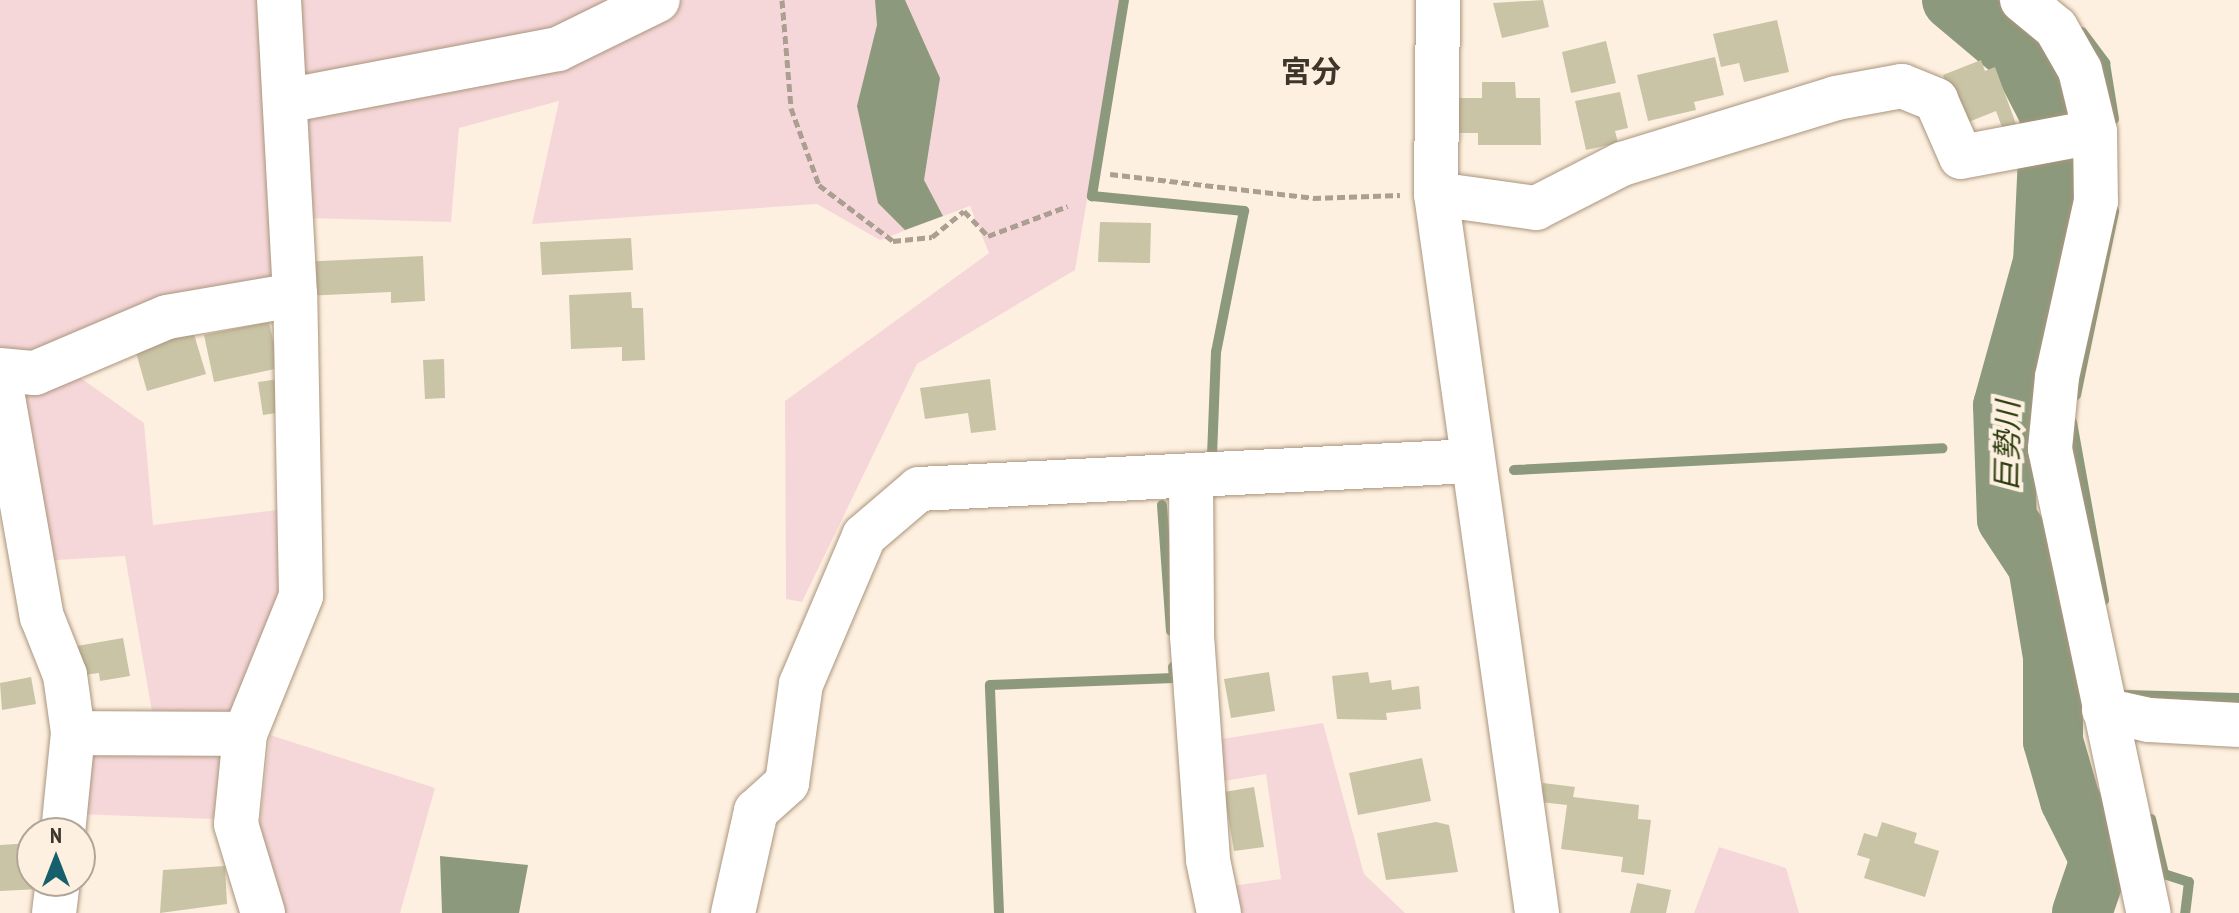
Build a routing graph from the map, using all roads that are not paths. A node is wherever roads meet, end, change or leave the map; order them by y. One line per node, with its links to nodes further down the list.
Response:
1 (279, 0): 5 (street)
2 (658, 0): 5 (street)
3 (1438, 0): 7 (street)
4 (2022, 0): 6 (street)
5 (285, 101): 8 (street)
6 (2095, 132): 7 (street); 13 (street)
7 (1436, 194): 11 (street)
8 (295, 295): 9 (street); 16 (street)
9 (0, 370)
10 (0, 380): 15 (street)
11 (1471, 461): 12 (street); 22 (street)
12 (1191, 478): 20 (street); 21 (street)
13 (2104, 710): 14 (street); 18 (street)
14 (2239, 725)
15 (73, 733): 16 (street); 17 (street)
16 (245, 734): 19 (street)
17 (65, 817)
18 (2145, 907)
19 (263, 913)
20 (733, 913)
21 (1219, 913)
22 (1537, 913)

